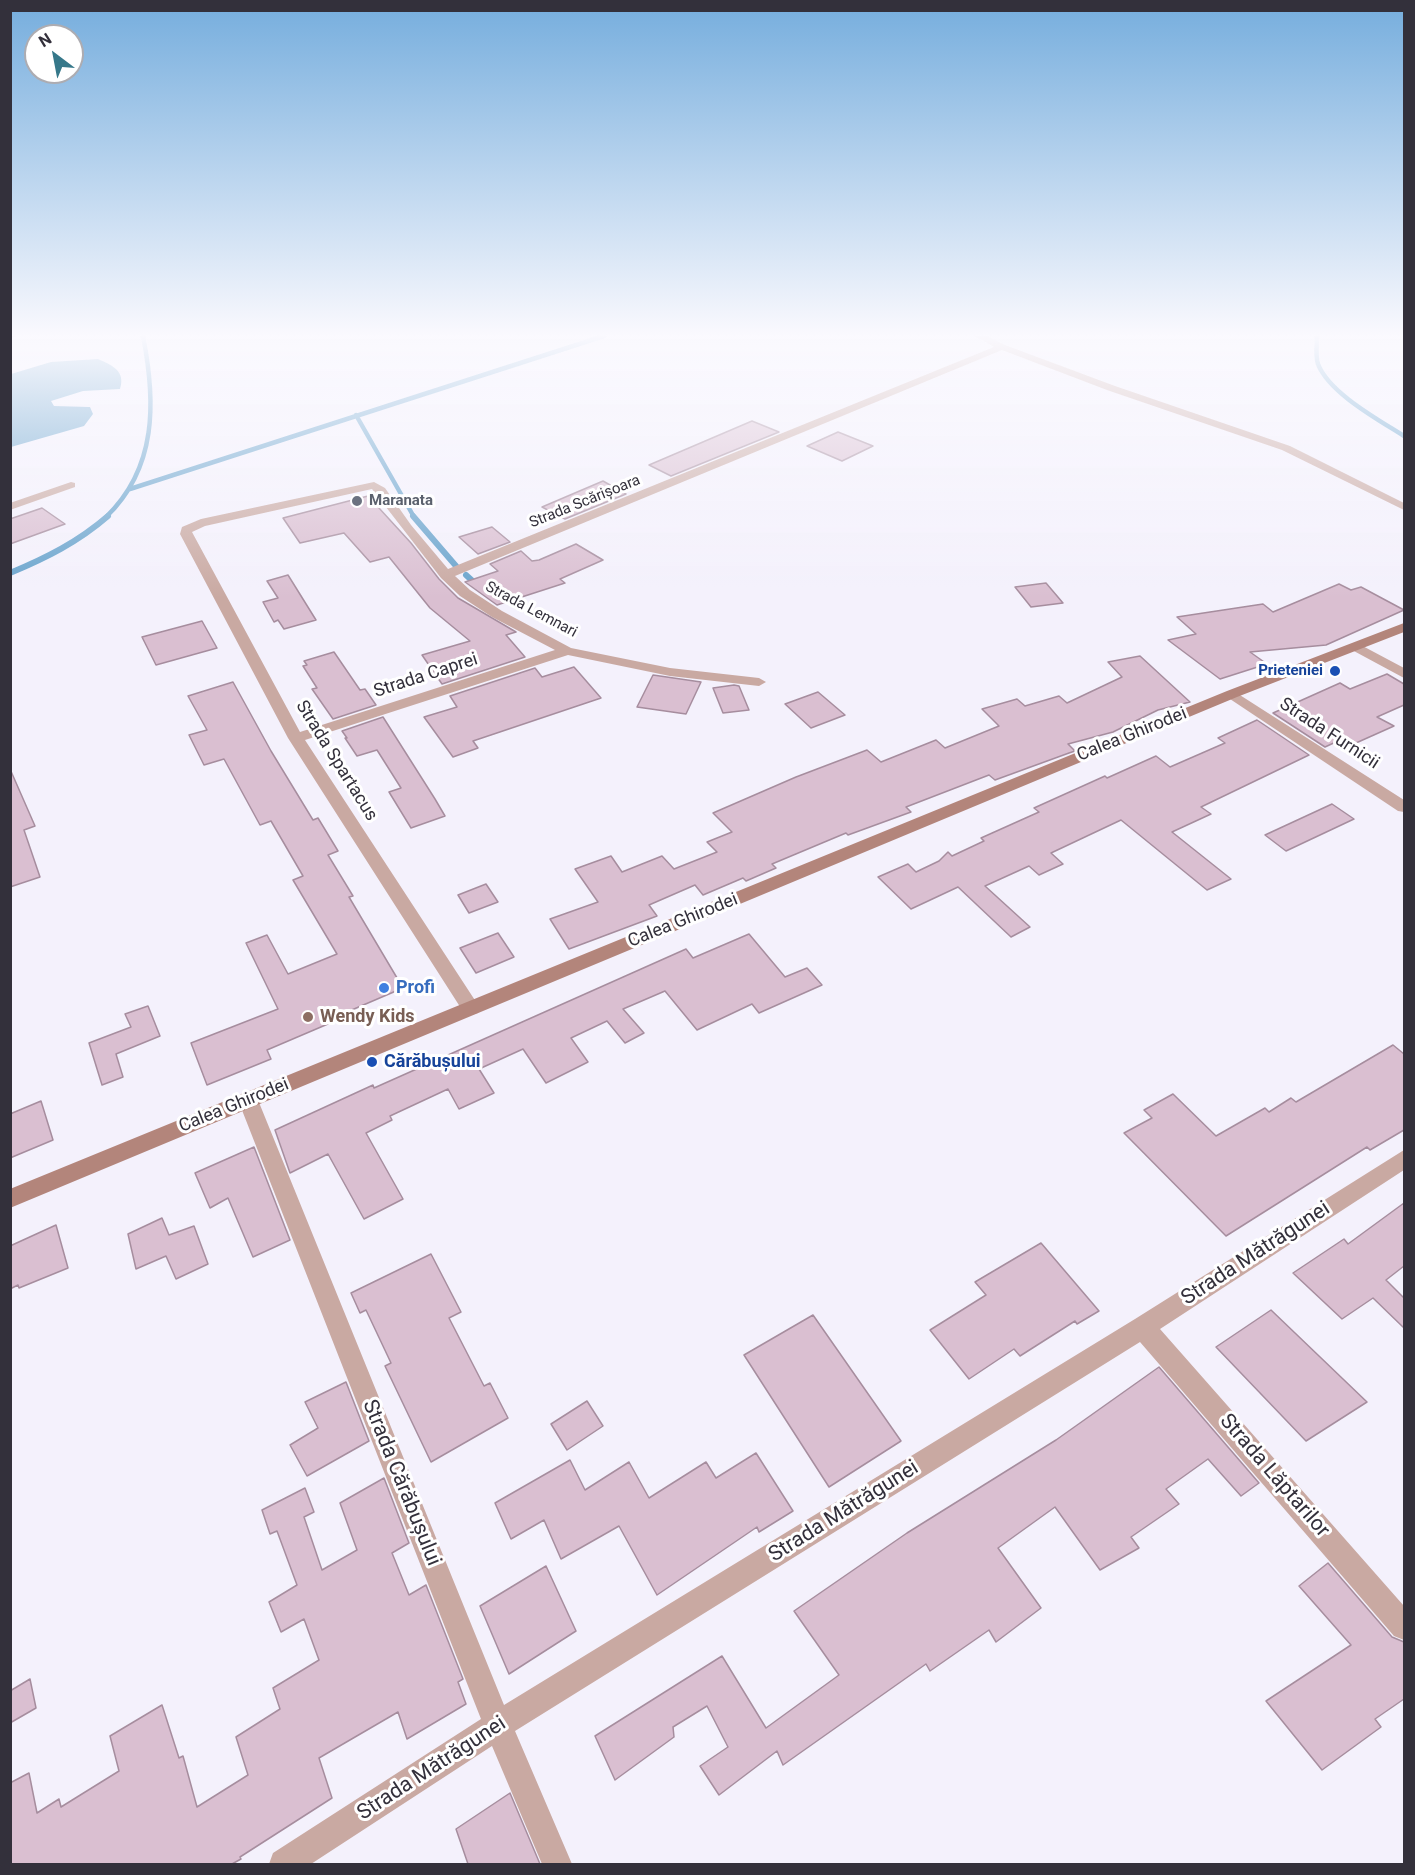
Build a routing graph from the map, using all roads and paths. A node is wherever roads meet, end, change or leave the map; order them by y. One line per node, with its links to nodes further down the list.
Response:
1 (815, 424): 7 (street, Strada Scărișoara)
2 (1215, 424): 5 (street)
3 (71, 485): 4 (street)
4 (10, 507)
5 (1404, 507)
6 (189, 527): 7 (street, Strada Lemnari); 14 (street, Strada Spartacus)
7 (446, 575): 10 (street, Strada Lemnari)
8 (1404, 627): 9 (street, Calea Ghirodei)
9 (1358, 647): 11 (street); 13 (street, Calea Ghirodei)
10 (567, 651): 12 (street, Strada Lemnari); 14 (street, Strada Caprei)
11 (1404, 674)
12 (759, 682)
13 (1232, 694): 15 (street, Strada Furnicii); 16 (street, Calea Ghirodei)
14 (296, 738): 16 (street, Strada Spartacus)
15 (1404, 807)
16 (471, 1008): 17 (street, Calea Ghirodei)
17 (248, 1100): 19 (street, Calea Ghirodei); 22 (street, Strada Cărăbușului)
18 (1404, 1159): 20 (street, Strada Mătrăgunei)
19 (10, 1199)
20 (1143, 1327): 21 (street, Strada Lăptarilor); 22 (street, Strada Mătrăgunei)
21 (1404, 1626)
22 (498, 1725): 23 (street, Strada Mătrăgunei); 24 (street, Strada Cărăbușului)
23 (284, 1864)
24 (557, 1864)

